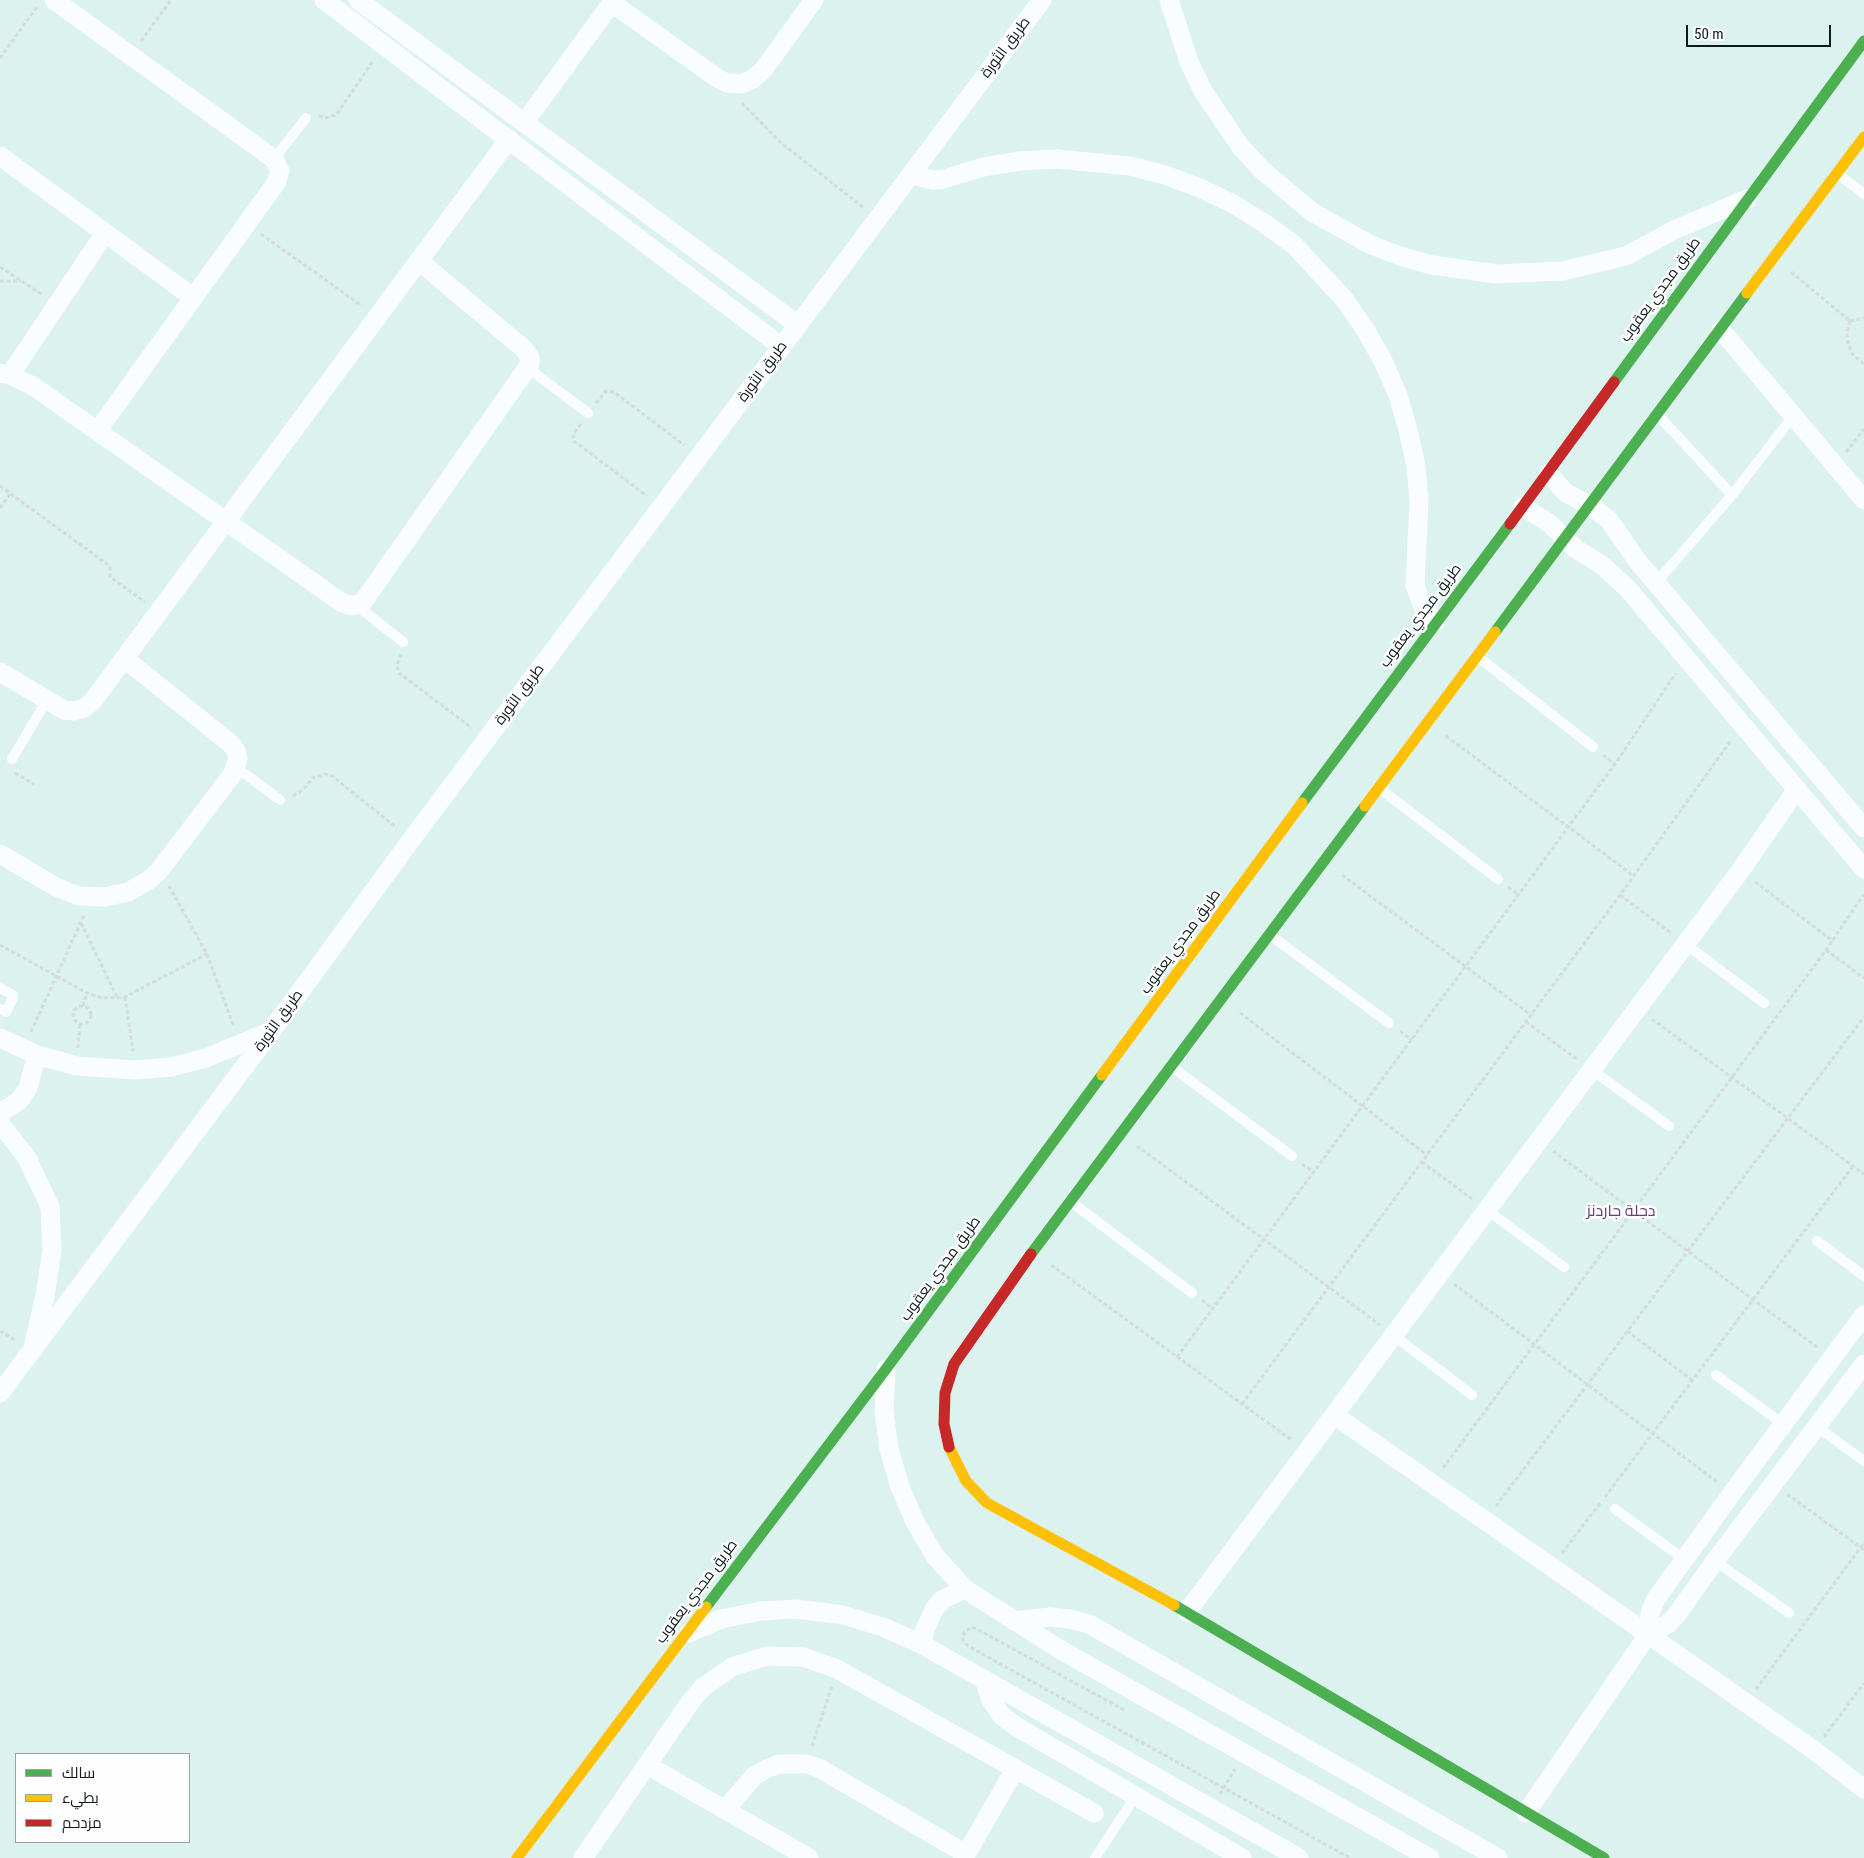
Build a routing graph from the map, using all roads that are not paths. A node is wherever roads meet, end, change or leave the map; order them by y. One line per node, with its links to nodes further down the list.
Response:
1 (54, 0): 14 (street)
2 (324, 0): 12 (street)
3 (358, 0): 10 (street)
4 (814, 0): 7 (street)
5 (1042, 0): 16 (street, طريق الثورة)
6 (1169, 0): 18 (street)
7 (613, 1): 10 (street)
8 (1864, 40): 18 (street, طريق مجدي يعقوب)
9 (306, 118): 14 (lane)
10 (524, 123): 22 (street)
11 (1864, 137): 15 (street)
12 (509, 139): 20 (street); 24 (street)
13 (0, 156): 19 (street)
14 (274, 159): 21 (street)
15 (1837, 173): 17 (lane); 23 (street)
16 (911, 175): 22 (street, طريق الثورة); 40 (street)
17 (1864, 194)
18 (1747, 198): 31 (street, طريق مجدي يعقوب)
19 (105, 233): 21 (street); 26 (street)
20 (418, 261): 25 (street); 36 (street)
21 (194, 298): 30 (street)
22 (798, 325): 24 (street, طريق الثورة)
23 (1722, 330): 28 (street); 29 (street)
24 (782, 346): 62 (street, طريق الثورة)
25 (529, 369): 27 (lane); 39 (street)
26 (5, 374): 30 (street)
27 (588, 414)
28 (1657, 414): 32 (lane); 34 (street)
29 (1794, 415): 32 (lane); 33 (street)
30 (98, 430): 36 (street)
31 (1548, 473): 34 (street); 35 (street, طريق مجدي يعقوب)
32 (1732, 495): 38 (lane)
33 (1864, 500)
34 (1590, 506): 37 (street); 38 (street)
35 (1522, 507): 37 (street); 40 (street, طريق مجدي يعقوب)
36 (227, 521): 39 (street); 43 (street)
37 (1565, 538): 42 (street); 50 (street)
38 (1656, 583): 52 (street)
39 (356, 605): 41 (lane)
40 (1435, 622): 81 (street, طريق مجدي يعقوب)
41 (403, 642)
42 (1477, 656): 46 (lane); 49 (street)
43 (125, 659): 45 (street); 48 (street)
44 (0, 672): 45 (street)
45 (47, 700): 47 (lane)
46 (1593, 747)
47 (12, 759)
48 (236, 767): 51 (lane); 53 (street)
49 (1378, 788): 55 (lane); 56 (street)
50 (1796, 790): 54 (street); 57 (street)
51 (280, 800)
52 (1864, 828)
53 (0, 854)
54 (1864, 869)
55 (1498, 879)
56 (1269, 934): 61 (lane); 65 (street)
57 (1685, 944): 59 (lane); 66 (street)
58 (0, 988): 60 (lane)
59 (1764, 1003)
60 (0, 1009)
61 (1389, 1023)
62 (272, 1030): 64 (street); 79 (street, طريق الثورة)
63 (0, 1038): 64 (street)
64 (30, 1052): 67 (street)
65 (1171, 1066): 70 (lane); 71 (street)
66 (1592, 1070): 69 (lane); 72 (street)
67 (0, 1113)
68 (0, 1123): 79 (street)
69 (1668, 1126)
70 (1292, 1156)
71 (1070, 1202): 76 (lane); 93 (street)
72 (1487, 1210): 74 (lane); 78 (street)
73 (1817, 1240): 75 (lane)
74 (1564, 1267)
75 (1864, 1276)
76 (1192, 1293)
77 (1864, 1315): 86 (street)
78 (1393, 1335): 84 (lane); 85 (street)
79 (32, 1350): 83 (street, طريق الثورة)
80 (1864, 1364): 87 (street)
81 (886, 1369): 92 (street); 97 (street, طريق مجدي يعقوب)
82 (1716, 1375): 86 (lane)
83 (0, 1393)
84 (1472, 1395)
85 (1334, 1414): 93 (street); 96 (street)
86 (1783, 1424): 90 (street)
87 (1816, 1426): 88 (lane); 91 (street)
88 (1864, 1461)
89 (1615, 1510): 90 (lane)
90 (1685, 1560): 96 (street)
91 (1715, 1561): 94 (lane); 96 (street)
92 (965, 1588): 95 (street); 98 (street)
93 (1187, 1612): 106 (street)
94 (1789, 1613)
95 (1014, 1621): 114 (street); 115 (street)
96 (1648, 1633): 102 (street); 106 (street)
97 (682, 1636): 98 (street); 109 (street, طريق مجدي يعقوب)
98 (923, 1644): 99 (street)
99 (984, 1679): 103 (street); 113 (street)
100 (647, 1766): 101 (street); 104 (street); 107 (street)
101 (1015, 1769): 105 (street); 108 (street)
102 (1864, 1789)
103 (1135, 1797): 111 (lane); 112 (street)
104 (725, 1810): 108 (street); 110 (street)
105 (1094, 1813)
106 (1526, 1813): 116 (street)
107 (592, 1855)
108 (965, 1856)
109 (517, 1858)
110 (809, 1858)
111 (1095, 1858)
112 (1242, 1858)
113 (1300, 1858)
114 (1430, 1858)
115 (1498, 1858)
116 (1604, 1858)

